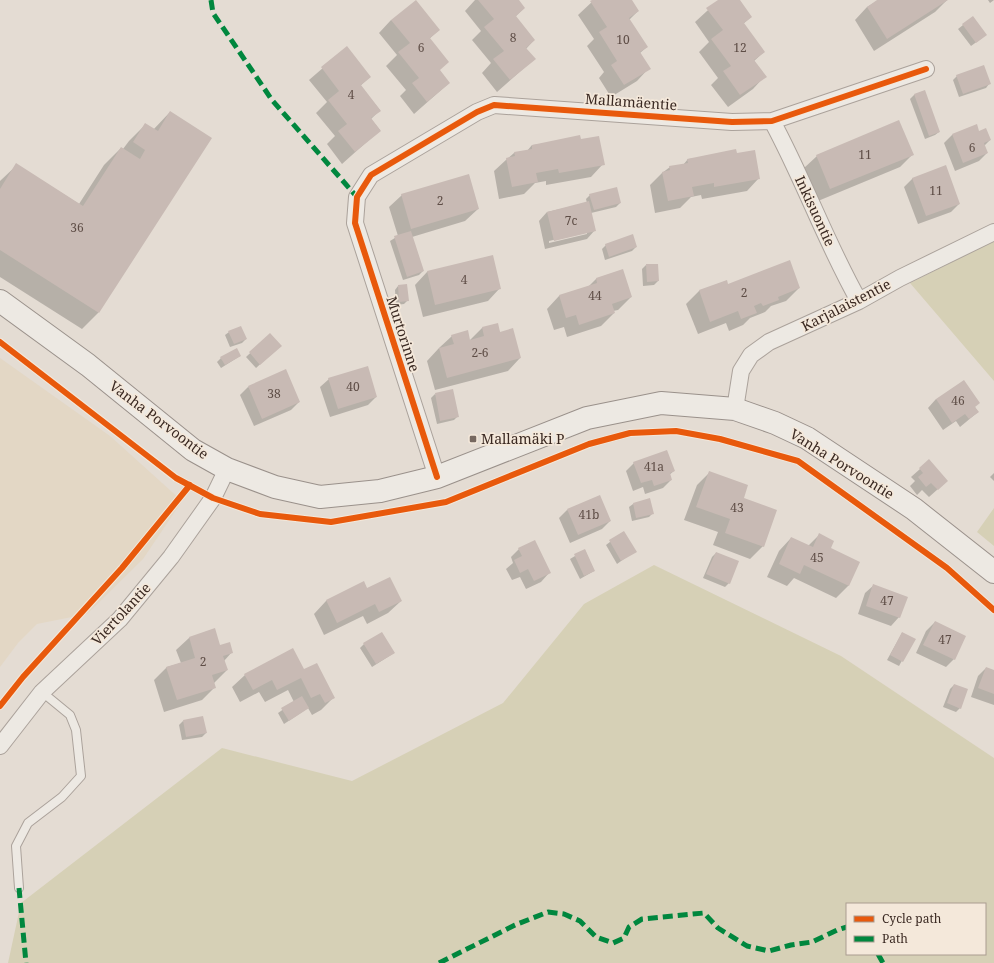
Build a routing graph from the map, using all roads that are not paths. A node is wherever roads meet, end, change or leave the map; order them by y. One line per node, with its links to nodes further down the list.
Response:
1 (926, 69): 2 (street, Mallamäentie)
2 (772, 121): 3 (street, Mallamäentie); 5 (street, Inkisuontie)
3 (357, 197): 9 (street, Murtorinne)
4 (994, 232): 5 (street, Karjalaistentie)
5 (859, 300): 7 (street, Karjalaistentie)
6 (0, 301): 8 (main road, Vanha Porvoontie)
7 (735, 409): 9 (main road, Vanha Porvoontie); 10 (main road, Vanha Porvoontie)
8 (227, 469): 9 (main road, Vanha Porvoontie); 11 (street, Viertolantie)
9 (437, 477)
10 (994, 572)
11 (42, 692): 12 (street, Viertolantie); 13 (lane)
12 (0, 746)
13 (19, 888)

